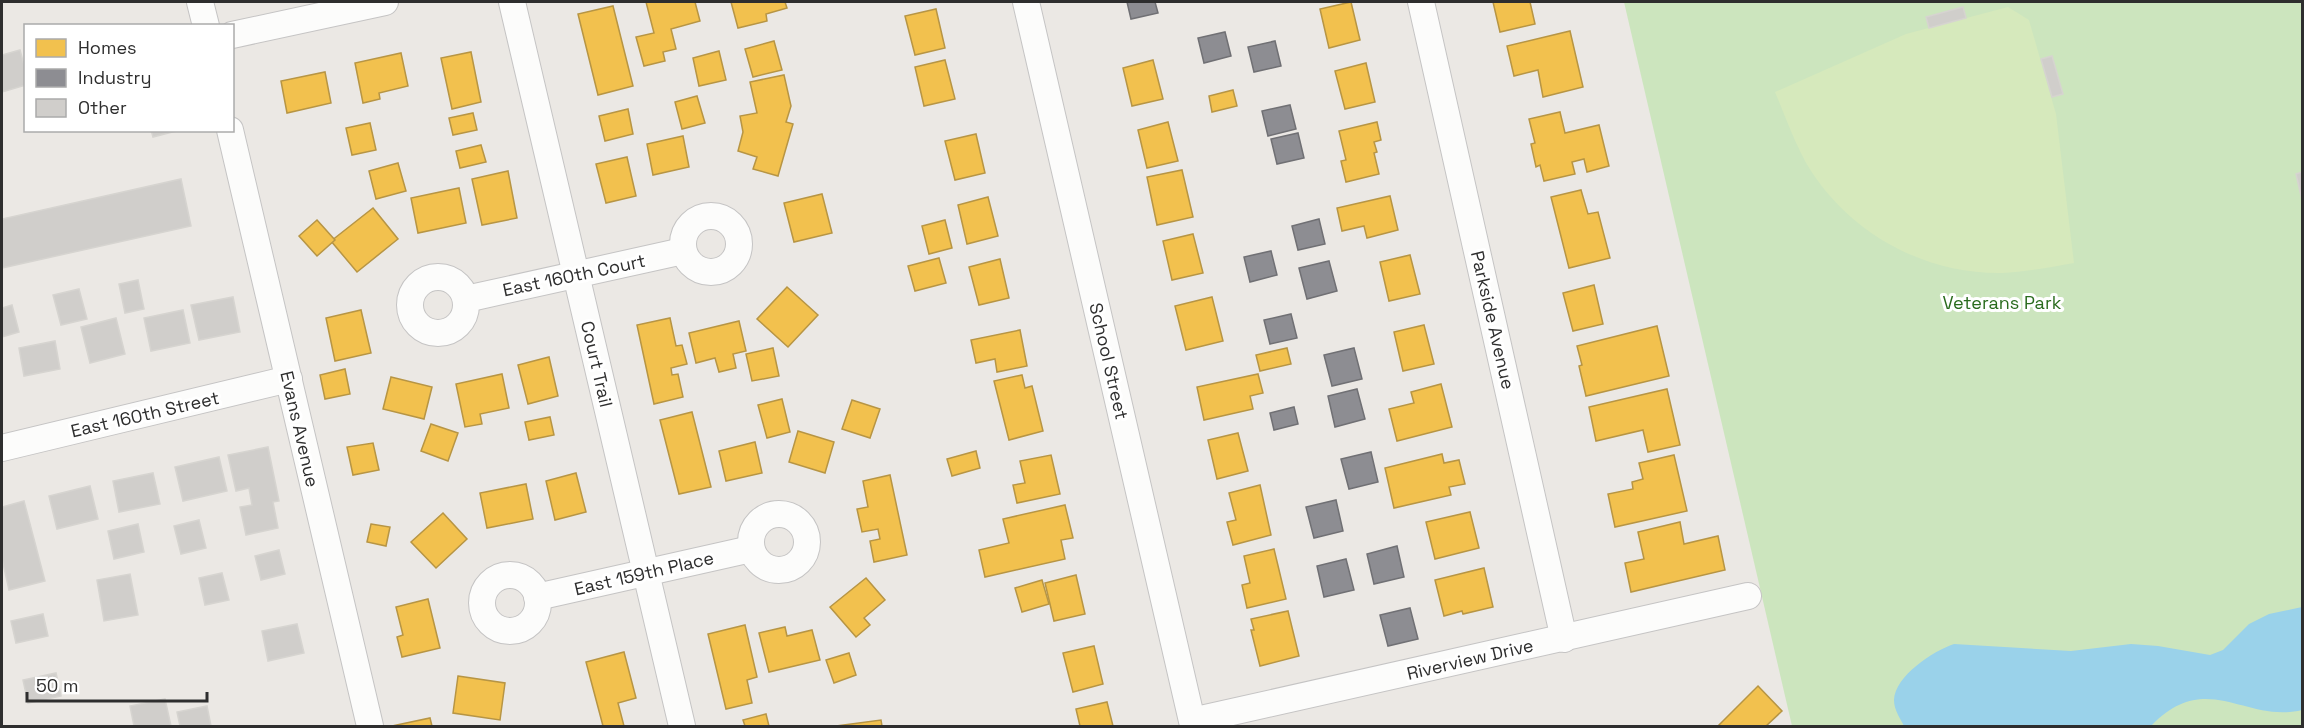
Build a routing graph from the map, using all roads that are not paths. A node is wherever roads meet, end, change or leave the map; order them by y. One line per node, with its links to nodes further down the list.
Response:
1 (200, 2): 6 (street)
2 (385, 2): 7 (street)
3 (512, 2): 10 (street, Court Trail)
4 (1026, 2): 19 (street, School Street)
5 (1421, 2): 18 (street, Parkside Avenue)
6 (206, 24)
7 (234, 34)
8 (230, 132): 12 (street, Evans Avenue)
9 (683, 250): 10 (street, East 160th Court)
10 (576, 274): 11 (street, East 160th Court); 15 (street, Court Trail)
11 (466, 299)
12 (289, 379): 13 (street, East 160th Street); 20 (street, Evans Avenue)
13 (2, 448)
14 (751, 549): 15 (street, East 159th Place)
15 (646, 573): 17 (street, East 159th Place); 21 (street, Court Trail)
16 (1748, 596): 18 (street, Riverview Drive)
17 (537, 597)
18 (1564, 639): 19 (street, Riverview Drive)
19 (1192, 721)
20 (370, 726)
21 (682, 726)

